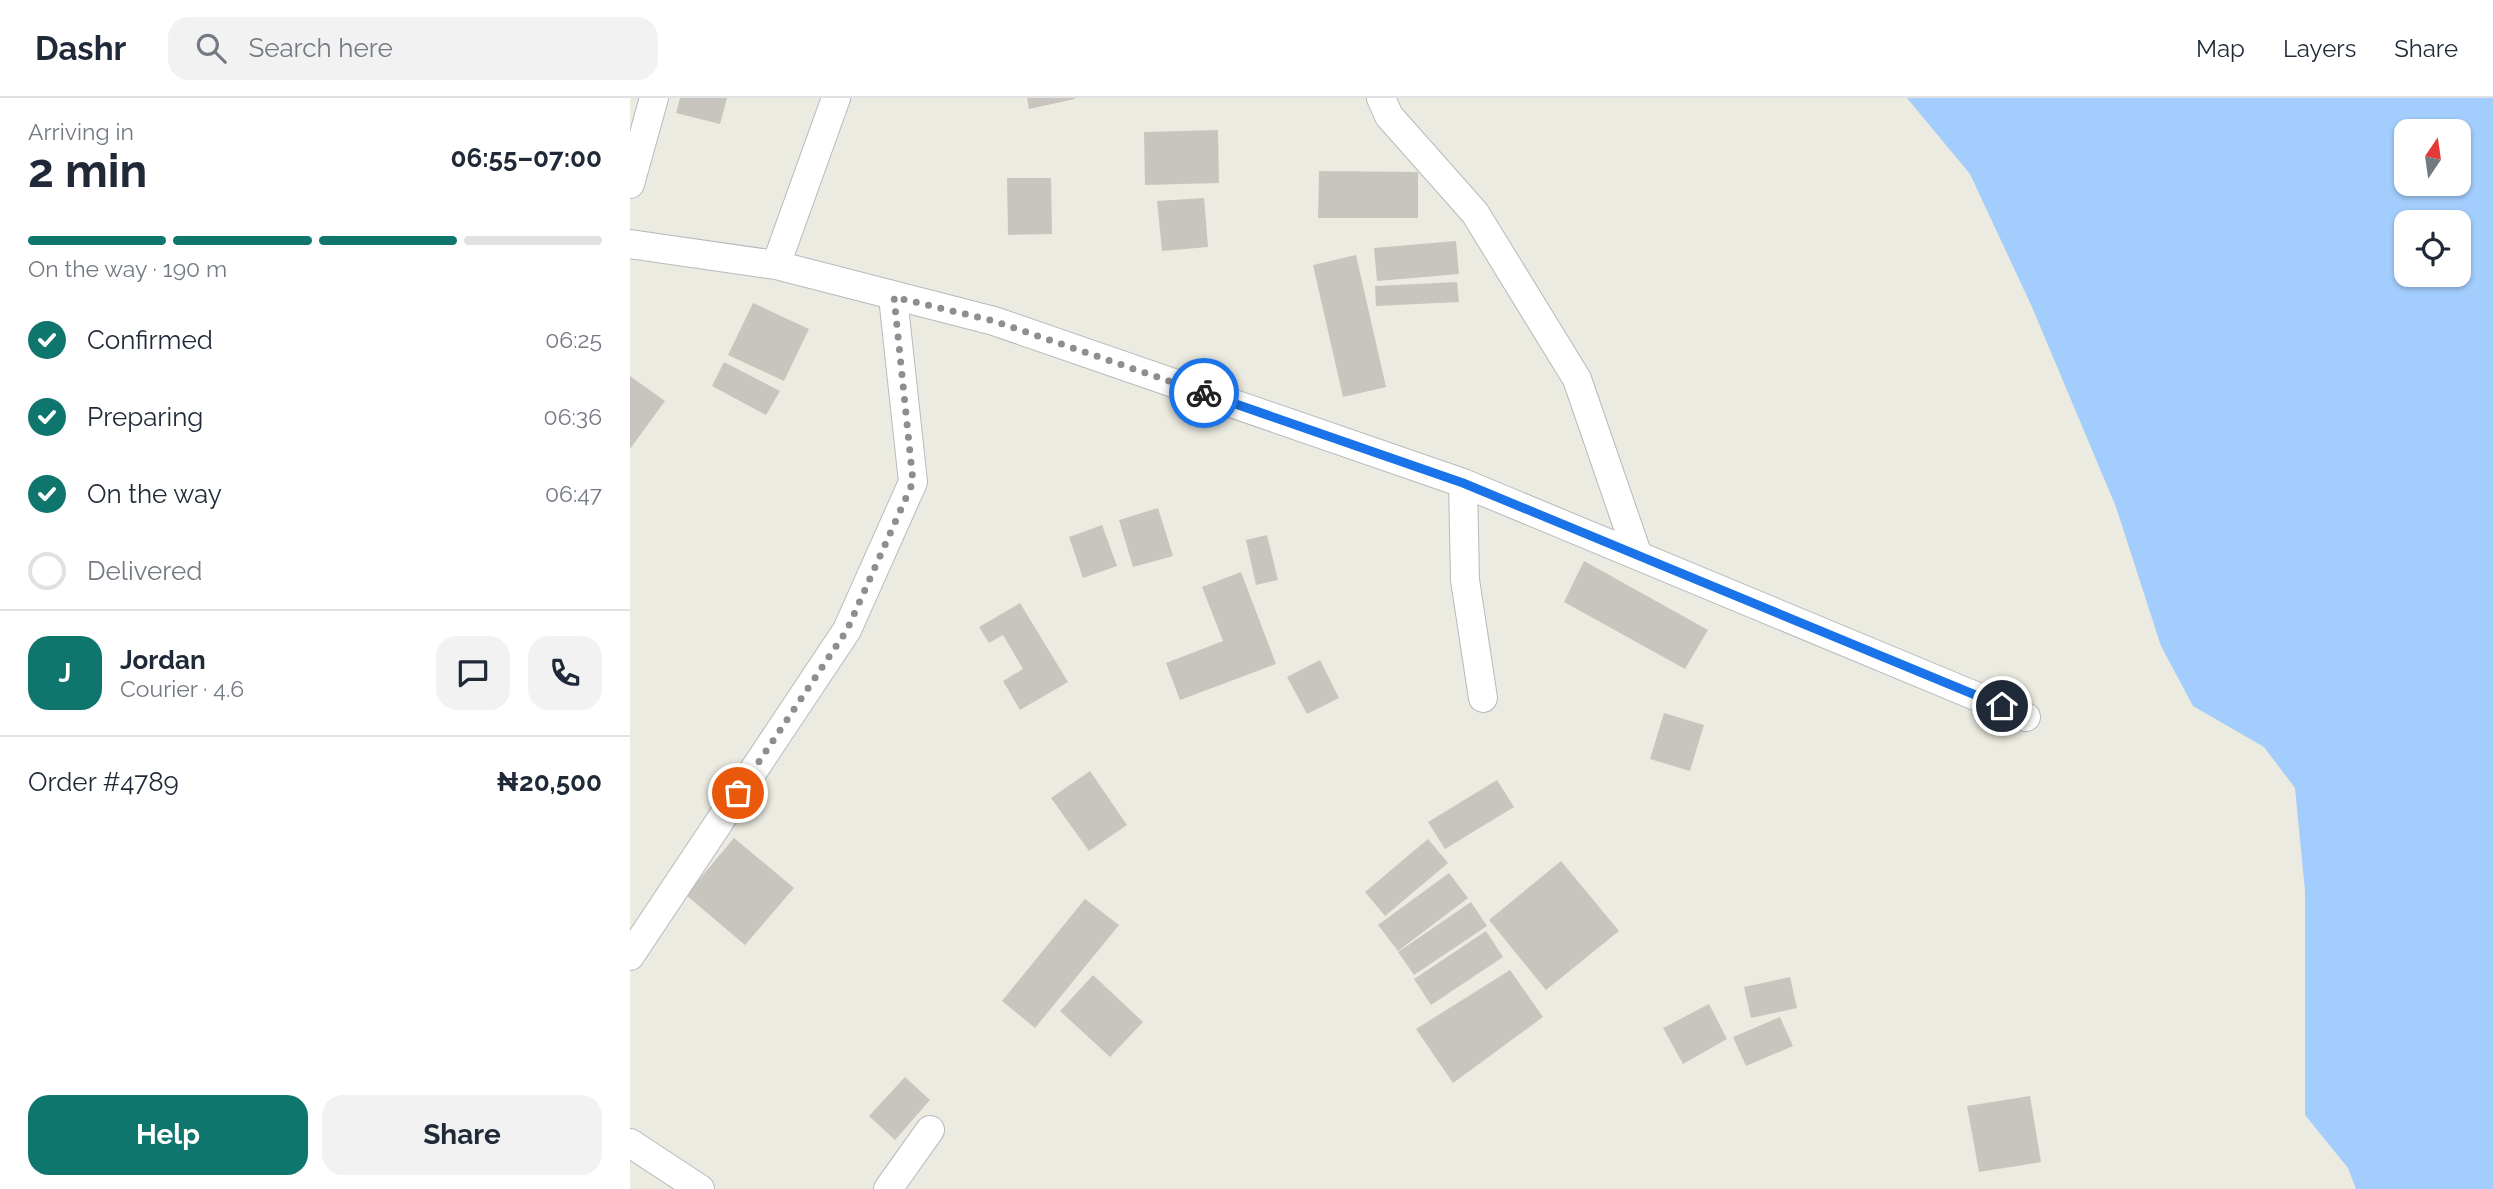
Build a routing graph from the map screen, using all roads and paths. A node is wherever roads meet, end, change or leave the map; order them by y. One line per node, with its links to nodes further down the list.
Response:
1 (654, 98): 4 (street)
2 (836, 98): 6 (street)
3 (1381, 98): 9 (street)
4 (630, 184)
5 (630, 244): 6 (street)
6 (776, 265): 7 (street)
7 (894, 297): 8 (street); 12 (street)
8 (1463, 483): 9 (street); 10 (street)
9 (1637, 553): 11 (street)
10 (1483, 698)
11 (2026, 717)
12 (630, 956)
13 (930, 1130): 16 (street)
14 (630, 1143): 15 (street)
15 (699, 1189)
16 (888, 1189)

